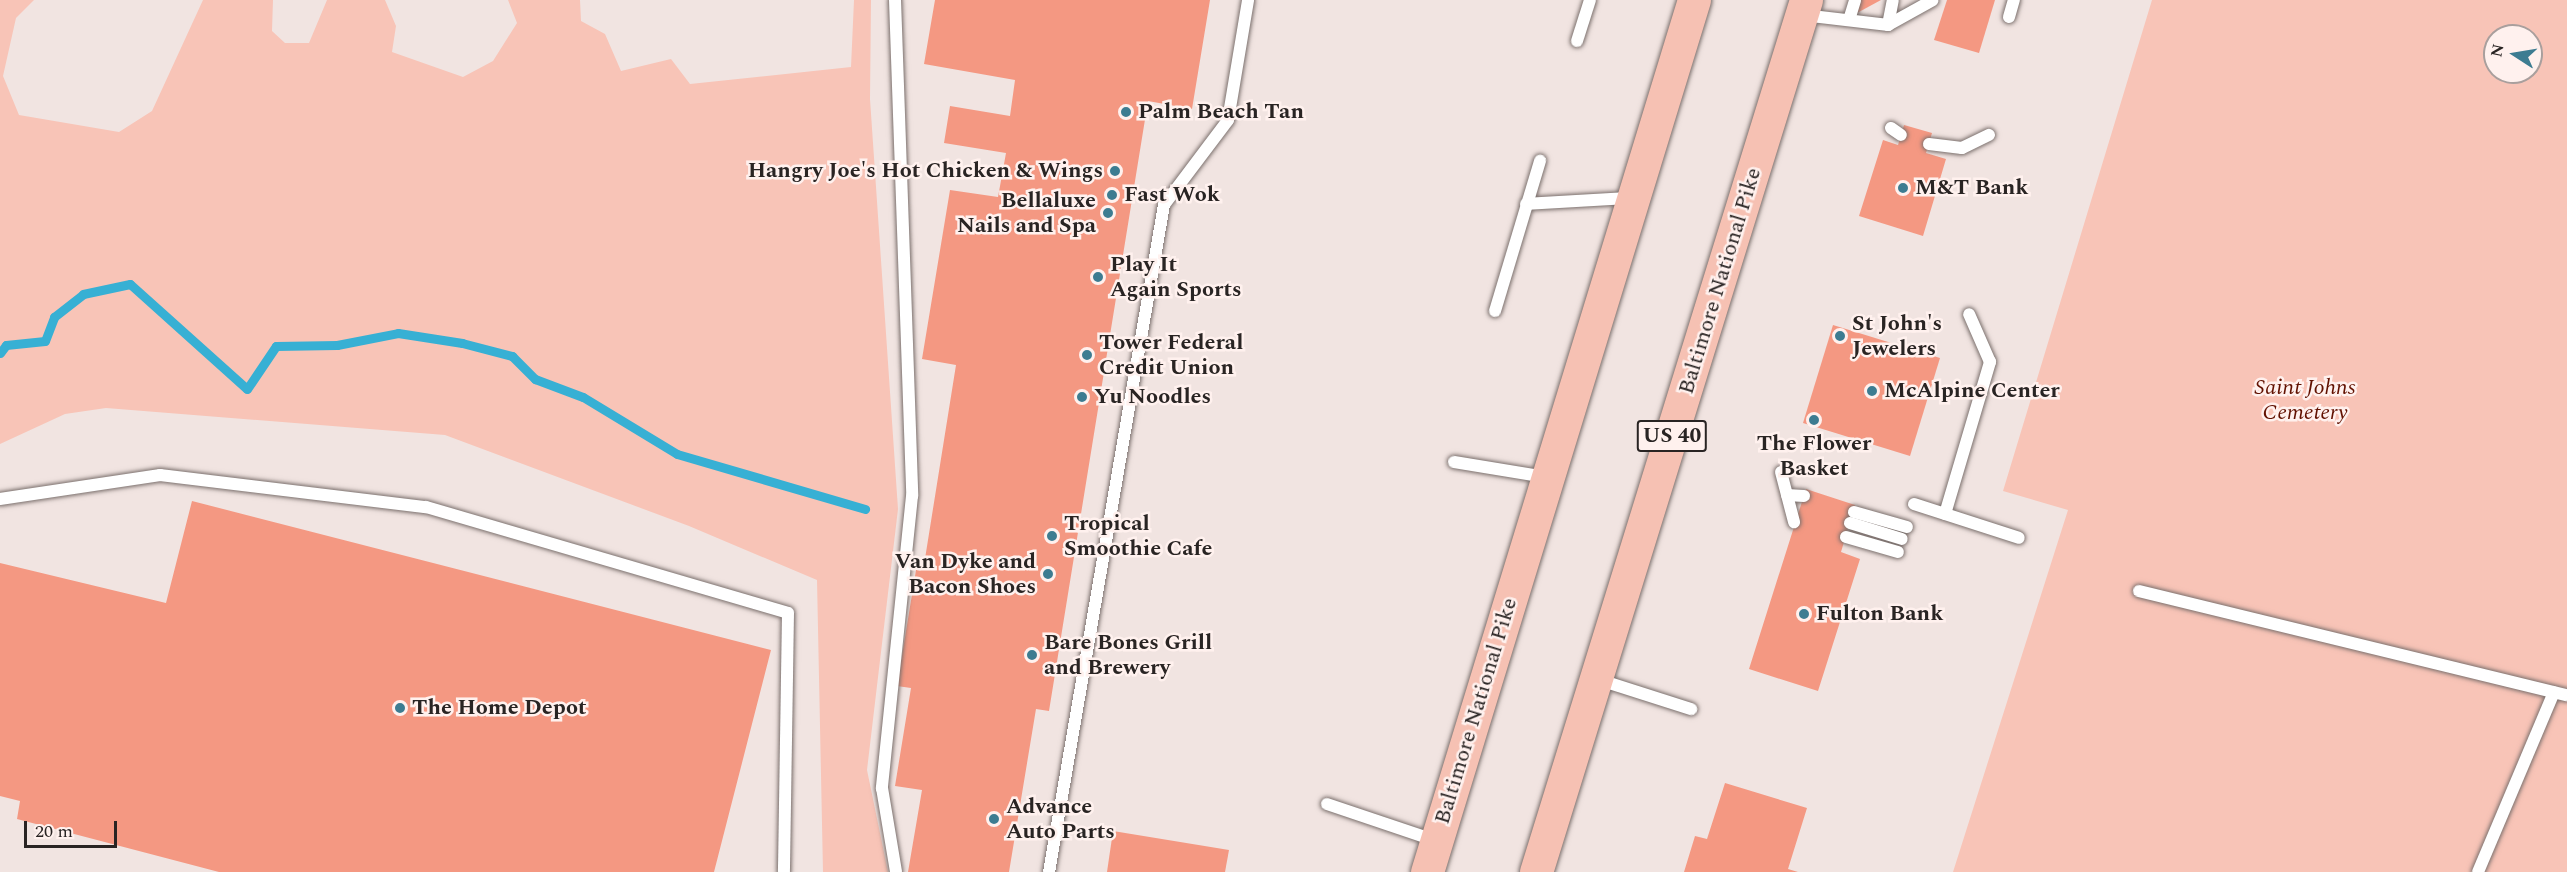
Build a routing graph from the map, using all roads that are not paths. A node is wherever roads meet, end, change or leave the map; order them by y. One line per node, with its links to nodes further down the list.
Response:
1 (895, 0): 43 (lane)
2 (1248, 0): 44 (lane)
3 (1590, 0): 13 (lane)
4 (1694, 0): 17 (main road, Baltimore National Pike)
5 (1856, 0): 11 (lane)
6 (1893, 0): 12 (lane)
7 (1934, 0): 12 (lane)
8 (2014, 0): 10 (lane)
9 (1804, 7): 11 (lane); 36 (main road, Baltimore National Pike / US 40)
10 (2009, 17)
11 (1849, 20): 12 (lane)
12 (1888, 25)
13 (1577, 40)
14 (1989, 135): 15 (lane)
15 (1929, 144)
16 (1540, 161): 18 (lane)
17 (1632, 198): 18 (lane); 23 (main road, Baltimore National Pike)
18 (1526, 204): 19 (lane)
19 (1495, 311)
20 (1969, 314): 28 (lane)
21 (1454, 462): 23 (lane)
22 (1781, 472): 24 (lane)
23 (1547, 477): 41 (main road, Baltimore National Pike)
24 (1787, 495): 26 (lane); 29 (lane)
25 (0, 499): 42 (lane)
26 (1801, 502)
27 (1914, 504): 28 (lane)
28 (1945, 514): 32 (lane)
29 (1794, 522)
30 (1906, 527): 33 (lane)
31 (1846, 537): 34 (lane)
32 (2019, 538)
33 (1902, 539)
34 (1899, 552)
35 (2139, 591): 37 (lane)
36 (1597, 679): 39 (lane); 46 (main road, Baltimore National Pike / US 40)
37 (2553, 692): 38 (lane); 47 (lane)
38 (2567, 695)
39 (1691, 709)
40 (1327, 804): 41 (lane)
41 (1437, 841): 45 (main road, Baltimore National Pike)
42 (784, 872)
43 (896, 872)
44 (1049, 872)
45 (1427, 872)
46 (1536, 872)
47 (2478, 872)

